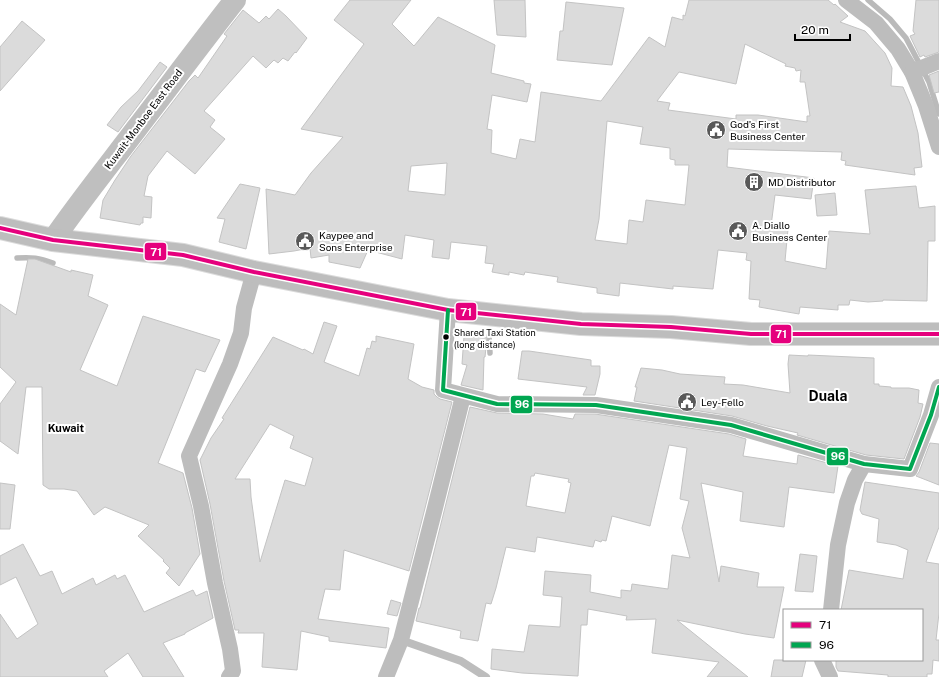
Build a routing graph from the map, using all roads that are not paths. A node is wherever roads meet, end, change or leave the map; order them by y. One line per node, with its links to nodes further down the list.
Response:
1 (235, 0): 7 (street, Kuwait-Monboe East Road)
2 (846, 0): 4 (street)
3 (939, 61): 4 (street)
4 (912, 72): 5 (street)
5 (939, 148)
6 (0, 228): 7 (highway)
7 (53, 240): 8 (highway)
8 (254, 272): 9 (highway); 17 (street)
9 (448, 310): 10 (highway); 12 (street)
10 (939, 334)
11 (939, 387): 13 (street)
12 (463, 396): 13 (street); 15 (street)
13 (864, 464): 14 (street)
14 (831, 609)
15 (401, 640): 18 (street); 19 (lane)
16 (822, 661): 20 (street)
17 (229, 677)
18 (386, 677)
19 (486, 677)
20 (830, 677)

